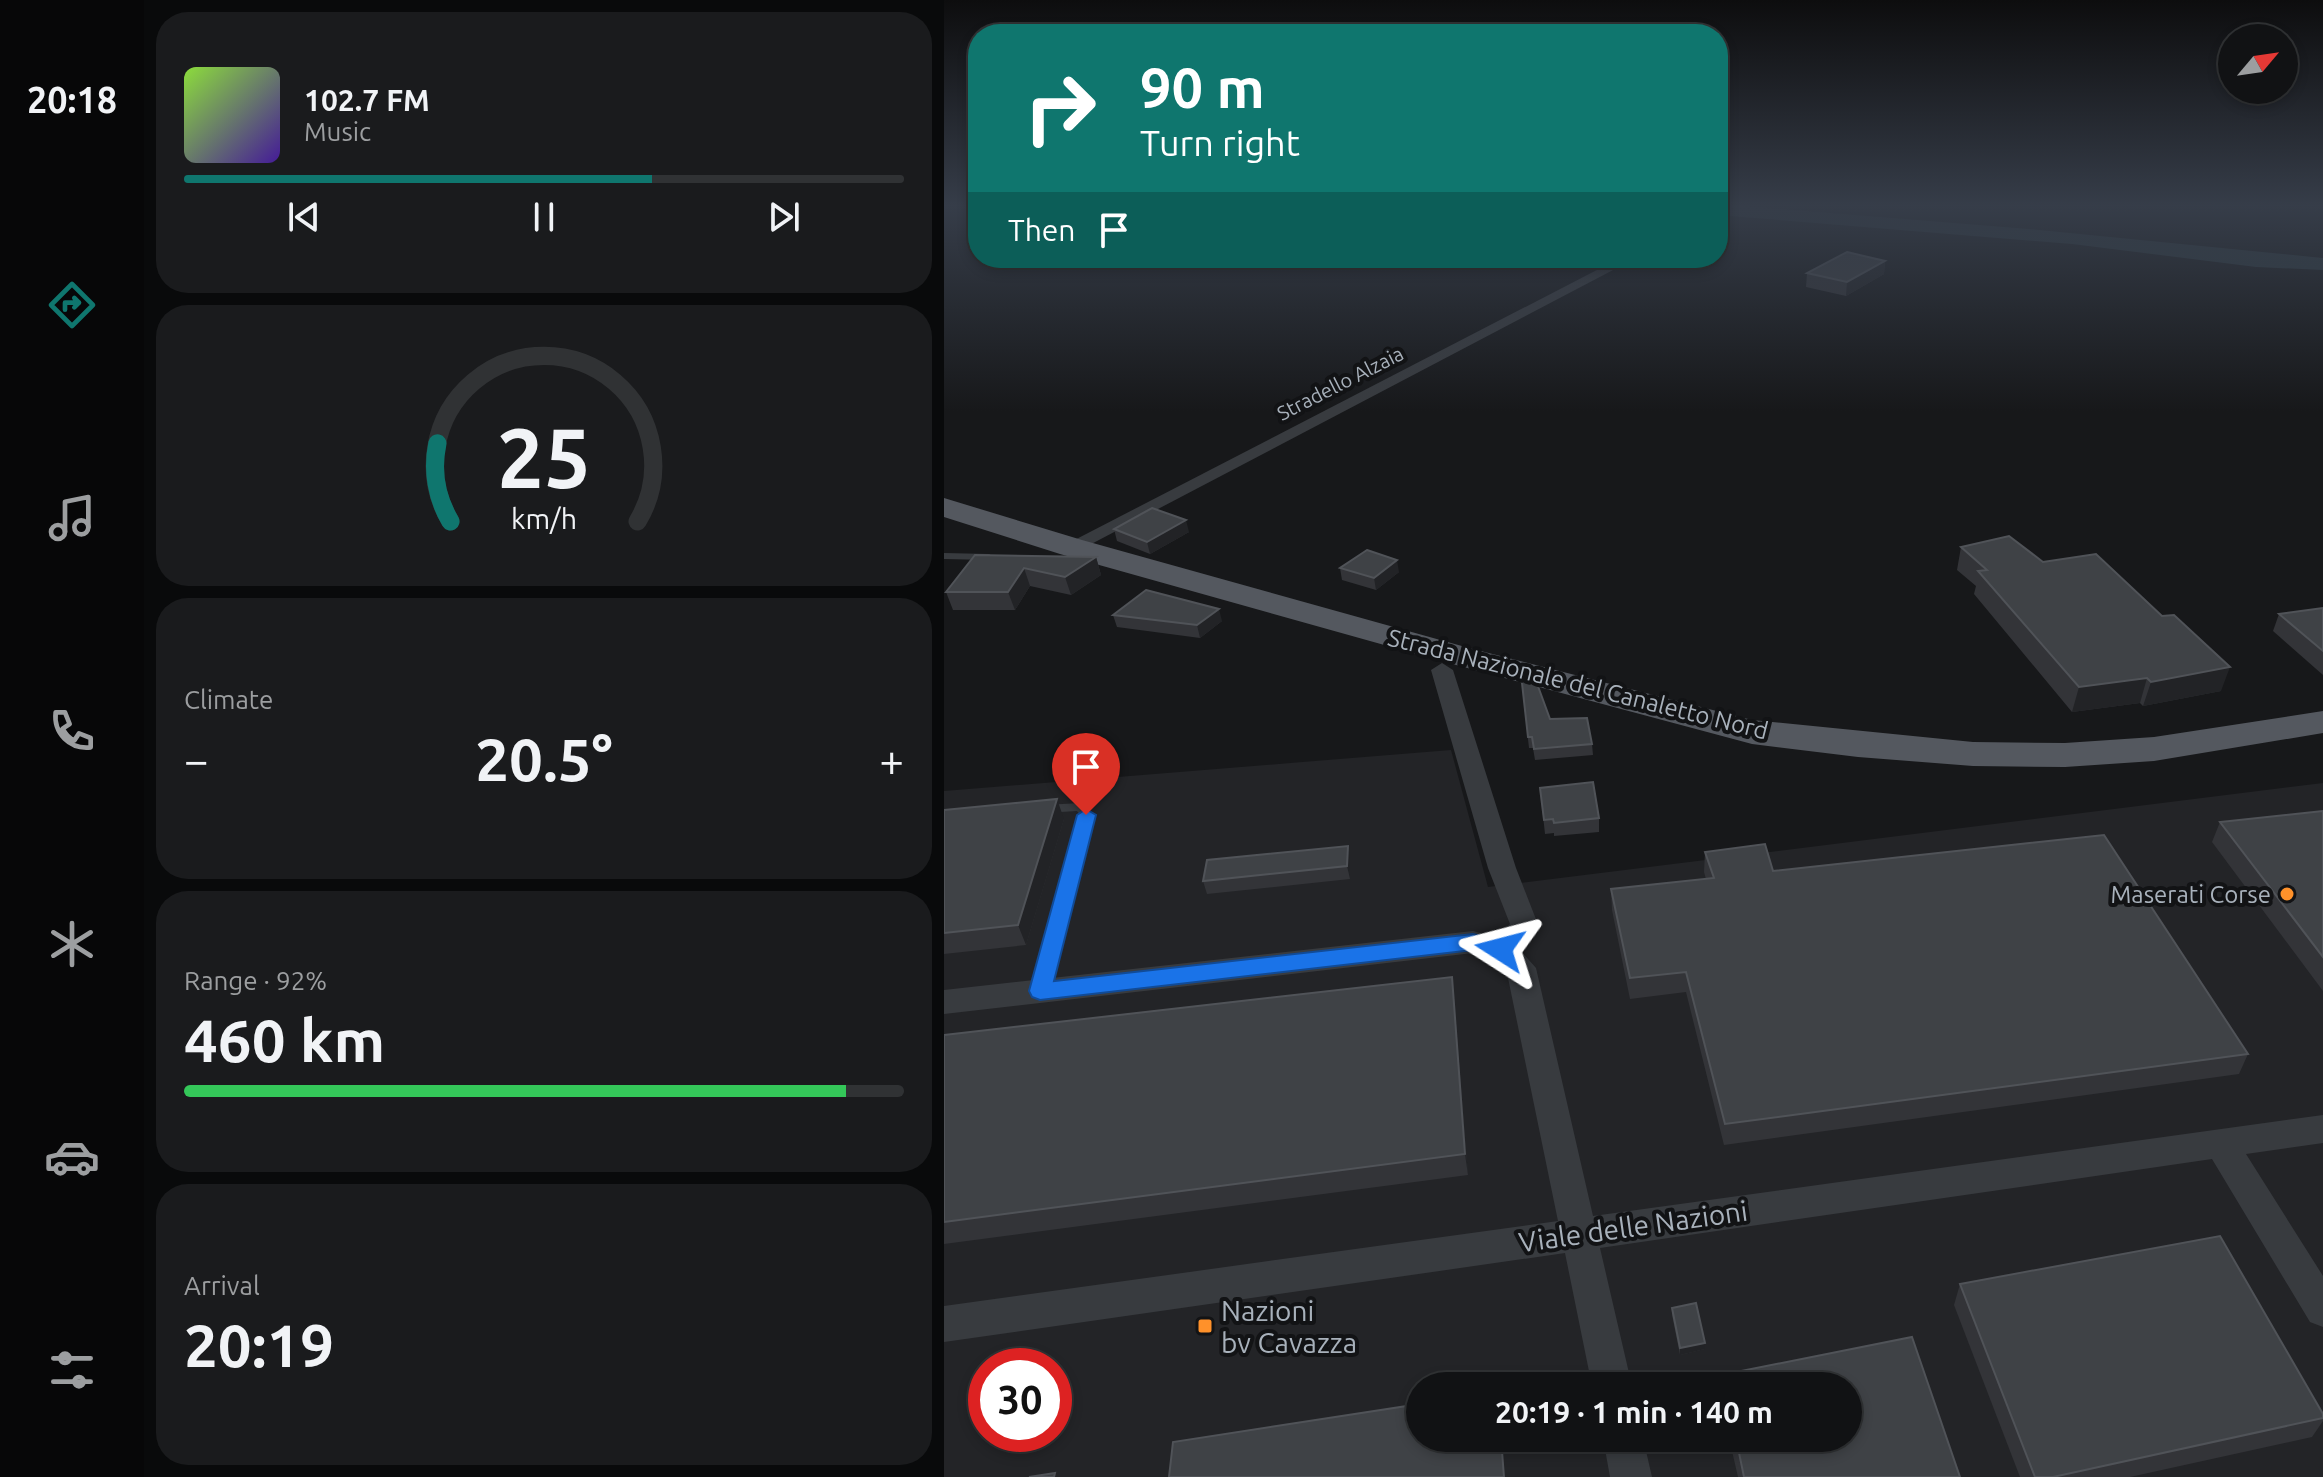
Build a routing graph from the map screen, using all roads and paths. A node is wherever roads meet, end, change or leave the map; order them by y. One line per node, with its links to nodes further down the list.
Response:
1 (1601, 273): 3 (street, Stradello Alzaia)
2 (951, 514): 3 (main road, Strada Nazionale del Canaletto Nord)
3 (1071, 547): 7 (main road, Strada Nazionale del Canaletto Nord)
4 (944, 556): 5 (lane)
5 (999, 557)
6 (1442, 670): 9 (street)
7 (2323, 722)
8 (1035, 810): 10 (lane)
9 (1500, 949): 10 (street); 14 (street)
10 (1040, 991): 11 (street)
11 (944, 1002)
12 (2323, 1129): 13 (street, Viale delle Nazioni)
13 (2220, 1143): 14 (street, Viale delle Nazioni); 15 (street)
14 (1580, 1233): 16 (street, Viale delle Nazioni); 17 (street)
15 (2323, 1309)
16 (944, 1324)
17 (1609, 1372)
18 (1626, 1452): 19 (street)
19 (1631, 1477)

